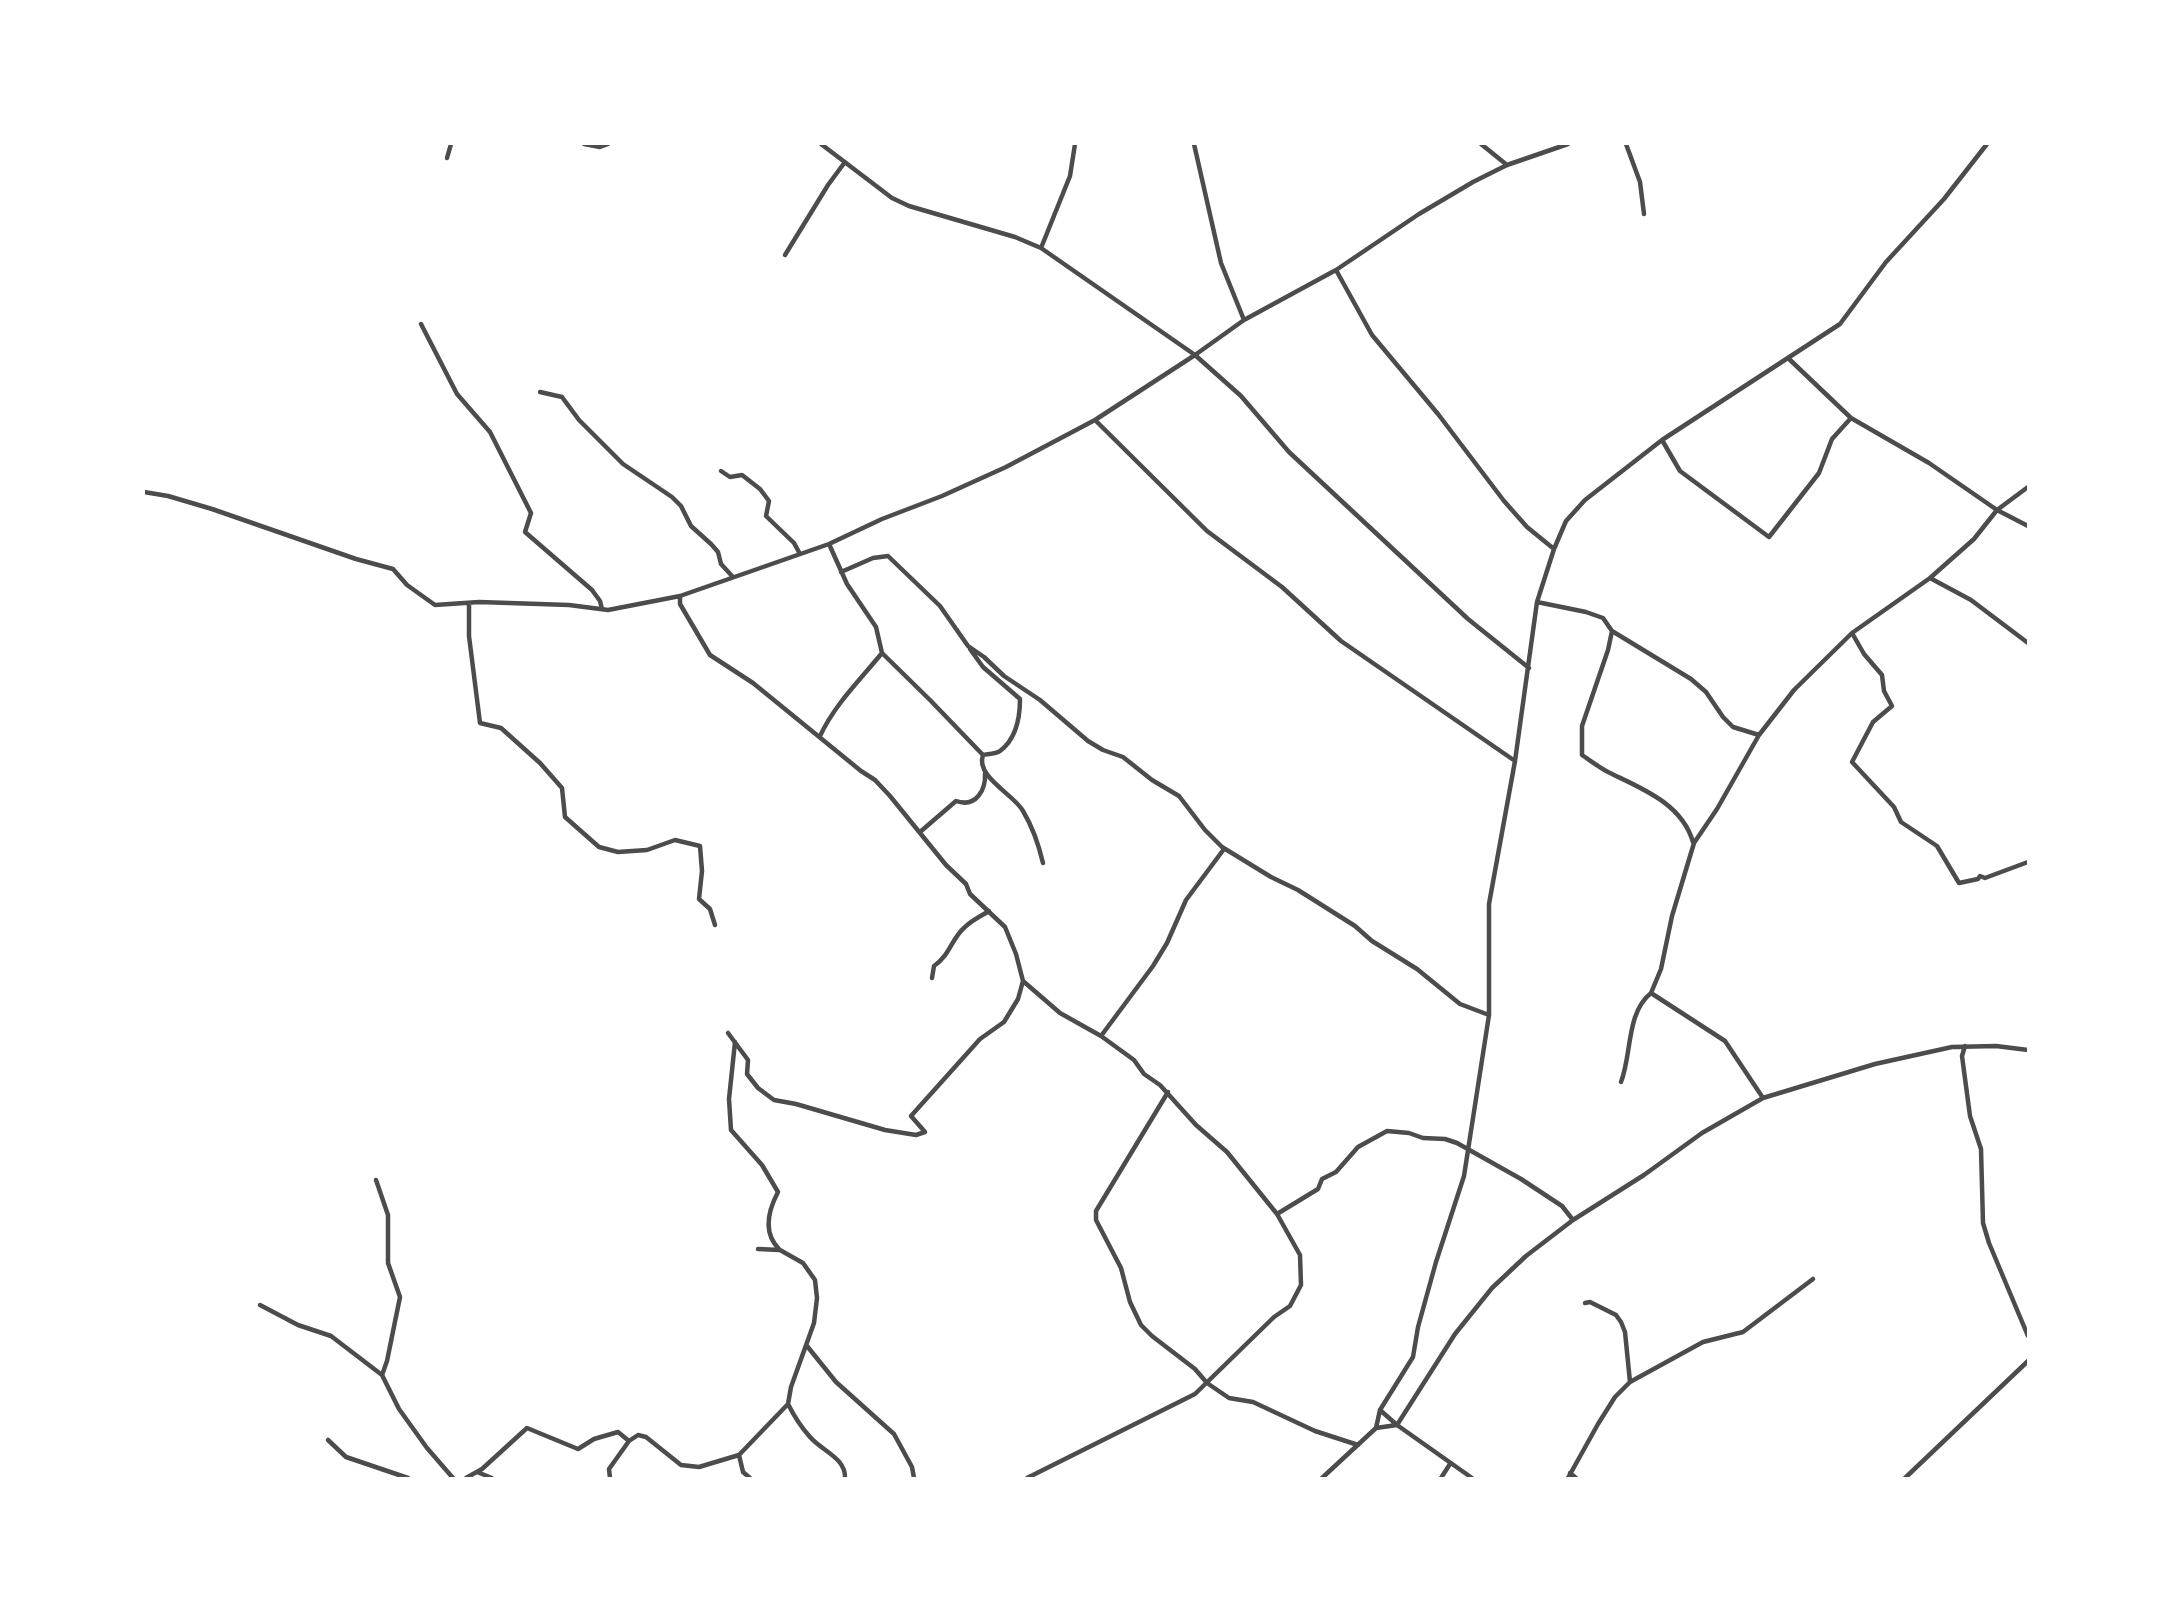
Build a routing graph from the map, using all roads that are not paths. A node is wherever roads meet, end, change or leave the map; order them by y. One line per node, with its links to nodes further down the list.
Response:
1 (451, 144): 11 (street)
2 (584, 144): 3 (street)
3 (608, 144)
4 (821, 144): 12 (street)
5 (1075, 144): 15 (street)
6 (1194, 144): 18 (street)
7 (1481, 144): 13 (street)
8 (1568, 144): 13 (street)
9 (1626, 144): 14 (street)
10 (1987, 144): 21 (street)
11 (447, 159)
12 (845, 162): 15 (street); 16 (street)
13 (1507, 165): 17 (street)
14 (1644, 214)
15 (1041, 248): 20 (street)
16 (785, 255)
17 (1336, 270): 18 (street); 32 (street)
18 (1244, 320): 20 (street)
19 (421, 324): 40 (street)
20 (1195, 355): 24 (street); 46 (street)
21 (1788, 358): 23 (street); 25 (street)
22 (540, 392): 35 (street)
23 (1851, 418): 25 (street); 29 (street)
24 (1095, 421): 31 (street); 50 (street)
25 (1662, 440): 32 (street)
26 (721, 471): 33 (street)
27 (2028, 487): 29 (street)
28 (144, 492): 39 (street)
29 (1997, 510): 30 (street); 36 (street)
30 (2028, 527)
31 (830, 544): 33 (street); 34 (street)
32 (1554, 549): 38 (street)
33 (800, 554): 35 (street)
34 (841, 572): 44 (street); 45 (street)
35 (733, 577): 37 (street)
36 (1930, 578): 42 (street); 43 (street)
37 (680, 596): 40 (street); 48 (street)
38 (1538, 602): 41 (street); 46 (street)
39 (469, 603): 40 (street); 60 (street)
40 (601, 609)
41 (1612, 631): 47 (street); 52 (street)
42 (1852, 634): 47 (street); 57 (street)
43 (2028, 643)
44 (968, 646): 49 (street); 56 (street)
45 (882, 653): 48 (street); 49 (street)
46 (1529, 668): 50 (street)
47 (1759, 735): 53 (street)
48 (820, 736): 54 (street)
49 (983, 755): 51 (street)
50 (1515, 761): 64 (street)
51 (985, 772): 54 (street); 58 (street)
52 (1689, 827): 53 (street); 55 (street)
53 (1705, 827): 55 (street)
54 (920, 832): 59 (street)
55 (1694, 843): 63 (street)
56 (1224, 849): 64 (street); 66 (street)
57 (2028, 862)
58 (1043, 863)
59 (989, 911): 61 (street); 62 (street)
60 (715, 925)
61 (932, 978)
62 (1023, 981): 66 (street); 67 (street)
63 (1651, 993): 70 (street); 72 (street)
64 (1489, 1014): 73 (street)
65 (728, 1033): 67 (street)
66 (1101, 1036): 71 (street)
67 (735, 1042): 78 (street)
68 (1965, 1046): 69 (street); 72 (street); 82 (street)
69 (2028, 1050)
70 (1621, 1082)
71 (1168, 1092): 75 (street); 87 (street)
72 (1763, 1098): 76 (street)
73 (1466, 1149): 75 (street); 76 (street); 89 (street)
74 (376, 1180): 85 (street)
75 (1277, 1214): 87 (street)
76 (1573, 1220): 90 (street)
77 (758, 1249): 78 (street)
78 (780, 1250): 83 (street)
79 (1813, 1279): 86 (street)
80 (1585, 1303): 86 (street)
81 (260, 1305): 85 (street)
82 (2028, 1336)
83 (807, 1346): 88 (street); 107 (street)
84 (2028, 1361): 99 (street)
85 (382, 1375): 101 (street)
86 (1630, 1382): 98 (street)
87 (1207, 1383): 94 (street); 108 (street)
88 (788, 1404): 95 (street); 106 (street)
89 (1380, 1410): 90 (street); 91 (street)
90 (1397, 1425): 91 (street); 96 (street)
91 (1376, 1428): 94 (street)
92 (328, 1440): 100 (street)
93 (629, 1441): 95 (street); 97 (street); 104 (street)
94 (1359, 1446): 109 (street)
95 (739, 1454): 105 (street)
96 (1450, 1464): 110 (street); 111 (street)
97 (477, 1472): 102 (street); 103 (street)
98 (1569, 1476): 112 (street)
99 (1908, 1477)
100 (408, 1479)
101 (453, 1479)
102 (466, 1479)
103 (492, 1479)
104 (610, 1479)
105 (750, 1479)
106 (845, 1479)
107 (914, 1479)
108 (1027, 1479)
109 (1322, 1479)
110 (1441, 1479)
111 (1472, 1479)
112 (1576, 1479)

